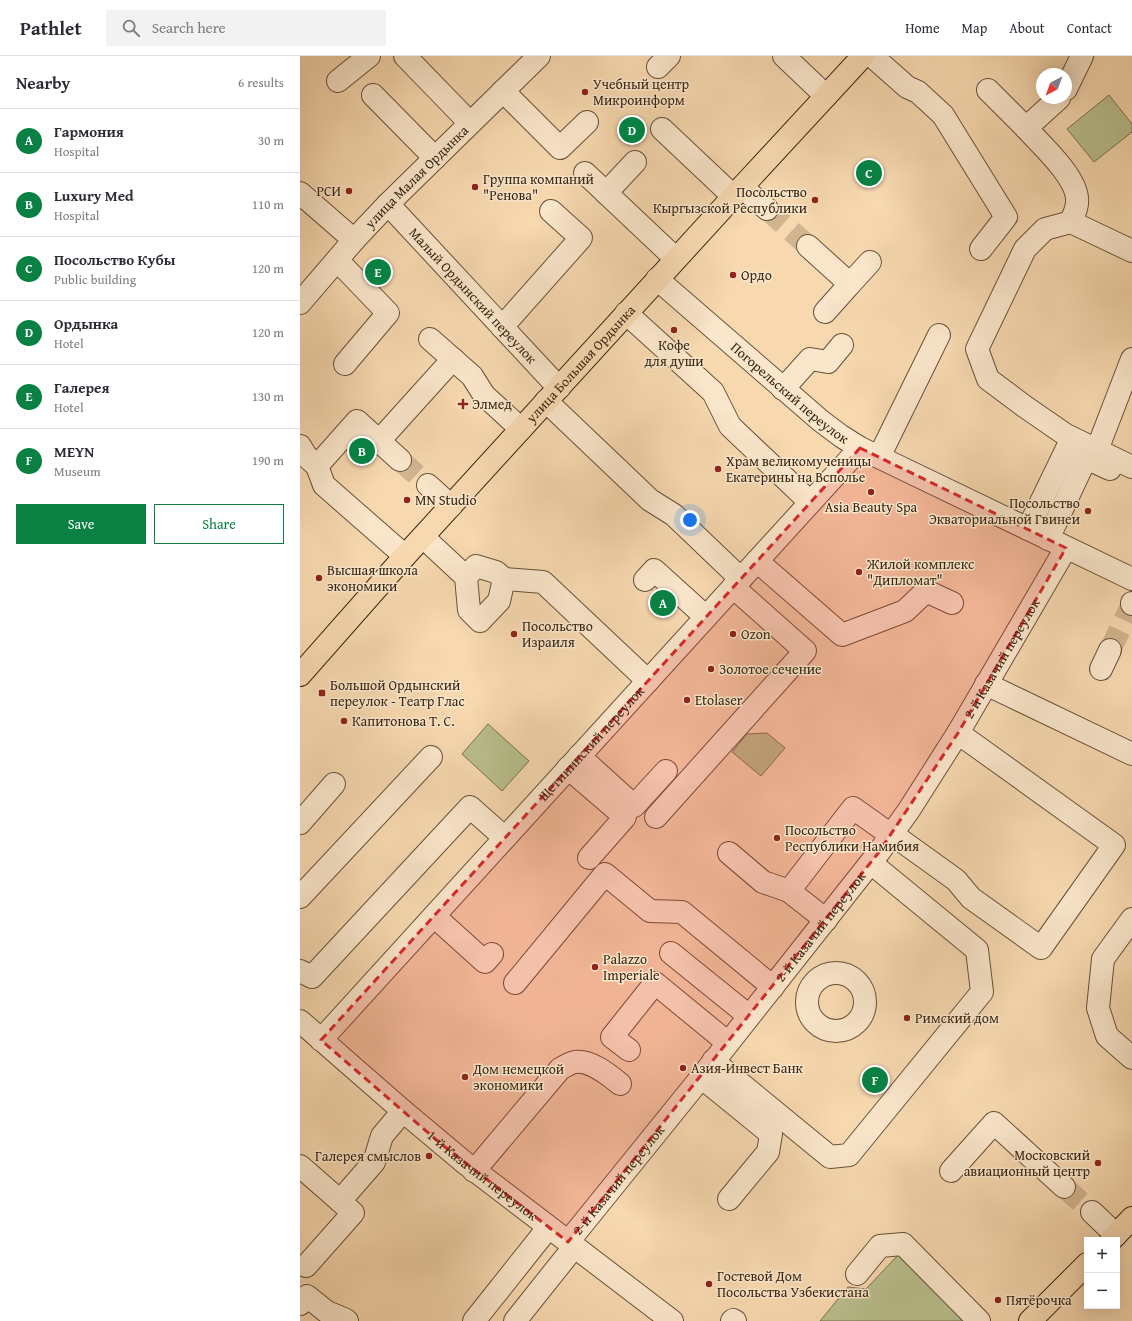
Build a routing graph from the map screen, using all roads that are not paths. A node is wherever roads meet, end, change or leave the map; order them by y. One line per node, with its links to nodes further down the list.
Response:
1 (369, 56): 9 (street)
2 (405, 56): 16 (street)
3 (784, 56): 13 (street)
4 (864, 56): 13 (main road, улица Большая Ордынка)
5 (872, 56): 31 (street)
6 (1082, 56): 8 (street)
7 (528, 60): 11 (street, улица Малая Ордынка)
8 (1072, 77)
9 (338, 81)
10 (988, 90): 17 (street)
11 (503, 91): 15 (street); 16 (street, улица Малая Ордынка)
12 (373, 95): 19 (street)
13 (826, 96): 22 (main road, улица Большая Ордынка)
14 (1052, 104): 17 (street)
15 (587, 122)
16 (470, 123): 19 (street, улица Малая Ордынка)
17 (1026, 128): 28 (street)
18 (662, 129): 22 (street)
19 (435, 158): 25 (street, улица Малая Ордынка)
20 (635, 162): 24 (street)
21 (585, 173): 24 (street)
22 (738, 191): 26 (street); 33 (main road, улица Большая Ордынка)
23 (300, 193): 29 (street)
24 (606, 193): 33 (street)
25 (388, 204): 29 (street, улица Малая Ордынка); 41 (street, Малый Ордынский переулок)
26 (767, 210)
27 (551, 211): 41 (street)
28 (1071, 222): 32 (street); 51 (street)
29 (354, 240): 34 (street, улица Малая Ордынка)
30 (808, 246): 37 (street)
31 (981, 249)
32 (1132, 251)
33 (676, 259): 36 (main road, улица Большая Ордынка)
34 (337, 260): 38 (street, улица Малая Ордынка); 47 (street)
35 (870, 262): 37 (street)
36 (657, 279): 40 (main road, улица Большая Ордынка); 48 (street, Погорельский переулок)
37 (850, 284): 39 (street)
38 (300, 303)
39 (826, 312)
40 (626, 313): 49 (main road, улица Большая Ордынка); 61 (street)
41 (502, 327): 49 (street, Малый Ордынский переулок)
42 (939, 335): 56 (street)
43 (430, 339): 45 (street)
44 (842, 345): 48 (street)
45 (453, 359): 50 (street); 52 (street)
46 (1132, 359): 55 (street)
47 (345, 364)
48 (783, 388): 54 (street, Погорельский переулок)
49 (552, 395): 50 (main road, улица Большая Ордынка); 72 (street, Малый Ордынский переулок)
50 (521, 429): 62 (main road, улица Большая Ордынка)
51 (1072, 438): 55 (street); 63 (street)
52 (379, 441): 57 (street); 58 (street)
53 (300, 446): 58 (street)
54 (860, 448): 56 (street, Погорельский переулок); 61 (street, Щетининский переулок)
55 (1097, 450): 59 (street)
56 (880, 457): 63 (street, Погорельский переулок)
57 (400, 460)
58 (317, 466): 66 (street)
59 (1129, 472): 65 (street, 2-й Казачий переулок)
60 (428, 485): 62 (street)
61 (810, 502): 67 (street, Щетининский переулок)
62 (451, 506): 64 (main road, улица Большая Ордынка)
63 (1028, 529): 65 (street, Погорельский переулок)
64 (423, 537): 66 (main road, улица Большая Ордынка); 68 (street)
65 (1057, 543): 70 (street, Погорельский переулок); 77 (street, 2-й Казачий переулок)
66 (405, 556): 75 (main road, улица Большая Ордынка)
67 (757, 561): 72 (street, Щетининский переулок); 73 (street)
68 (466, 577): 69 (street); 69 (street)
69 (504, 579): 76 (street)
70 (1132, 579)
71 (645, 580): 74 (street)
72 (737, 583): 74 (street, Щетининский переулок); 84 (street, Малый Ордынский переулок)
73 (952, 603)
74 (706, 617): 76 (street, Щетининский переулок)
75 (300, 675)
76 (648, 681): 81 (street, Щетининский переулок)
77 (986, 684): 78 (street, 2-й Казачий переулок); 79 (street)
78 (958, 733): 86 (street, 2-й Казачий переулок); 86 (street)
79 (1132, 754)
80 (431, 757): 92 (street)
81 (574, 762): 82 (street); 87 (street, Щетининский переулок); 89 (street)
82 (666, 771)
83 (334, 784): 85 (street)
84 (656, 817)
85 (300, 823)
86 (892, 834): 90 (street, 2-й Казачий переулок); 91 (street)
87 (505, 838): 93 (street, Щетининский переулок); 99 (street)
88 (729, 853): 91 (street)
89 (590, 858)
90 (871, 863): 95 (street, 2-й Казачий переулок); 108 (street)
91 (789, 891): 95 (street)
92 (300, 897)
93 (434, 916): 97 (street); 104 (street, Щетининский переулок)
94 (1132, 919): 107 (street)
95 (826, 920): 98 (street, 2-й Казачий переулок)
96 (672, 953): 103 (street)
97 (492, 954)
98 (789, 966): 101 (street); 102 (street, 2-й Казачий переулок)
99 (300, 971)
100 (515, 983): 102 (street)
101 (812, 984)
102 (773, 987): 103 (street, 2-й Казачий переулок)
103 (749, 1016): 105 (street, 2-й Казачий переулок)
104 (308, 1034): 111 (street, 1-й Казачий переулок)
105 (728, 1043): 106 (street); 108 (street, 2-й Казачий переулок)
106 (629, 1050)
107 (1132, 1058)
108 (707, 1069): 116 (street); 122 (street, 2-й Казачий переулок)
109 (542, 1070): 113 (street)
110 (620, 1084): 113 (street)
111 (403, 1112): 113 (street, 1-й Казачий переулок); 117 (street)
112 (300, 1166): 117 (street)
113 (469, 1167): 120 (street, 1-й Казачий переулок)
114 (951, 1171): 115 (street)
115 (1064, 1186)
116 (729, 1199)
117 (340, 1201): 123 (street)
118 (1092, 1212): 121 (street)
119 (1132, 1218): 121 (main road)
120 (548, 1228): 122 (street, 1-й Казачий переулок); 128 (street)
121 (1114, 1237)
122 (571, 1244): 129 (street, 2-й Казачий переулок); 130 (street, 1-й Казачий переулок)
123 (306, 1266)
124 (1084, 1267): 132 (main road)
125 (857, 1274): 131 (street)
126 (300, 1304): 127 (street)
127 (347, 1321)
128 (474, 1321)
129 (515, 1321)
130 (672, 1321)
131 (979, 1321)
132 (1030, 1321)

